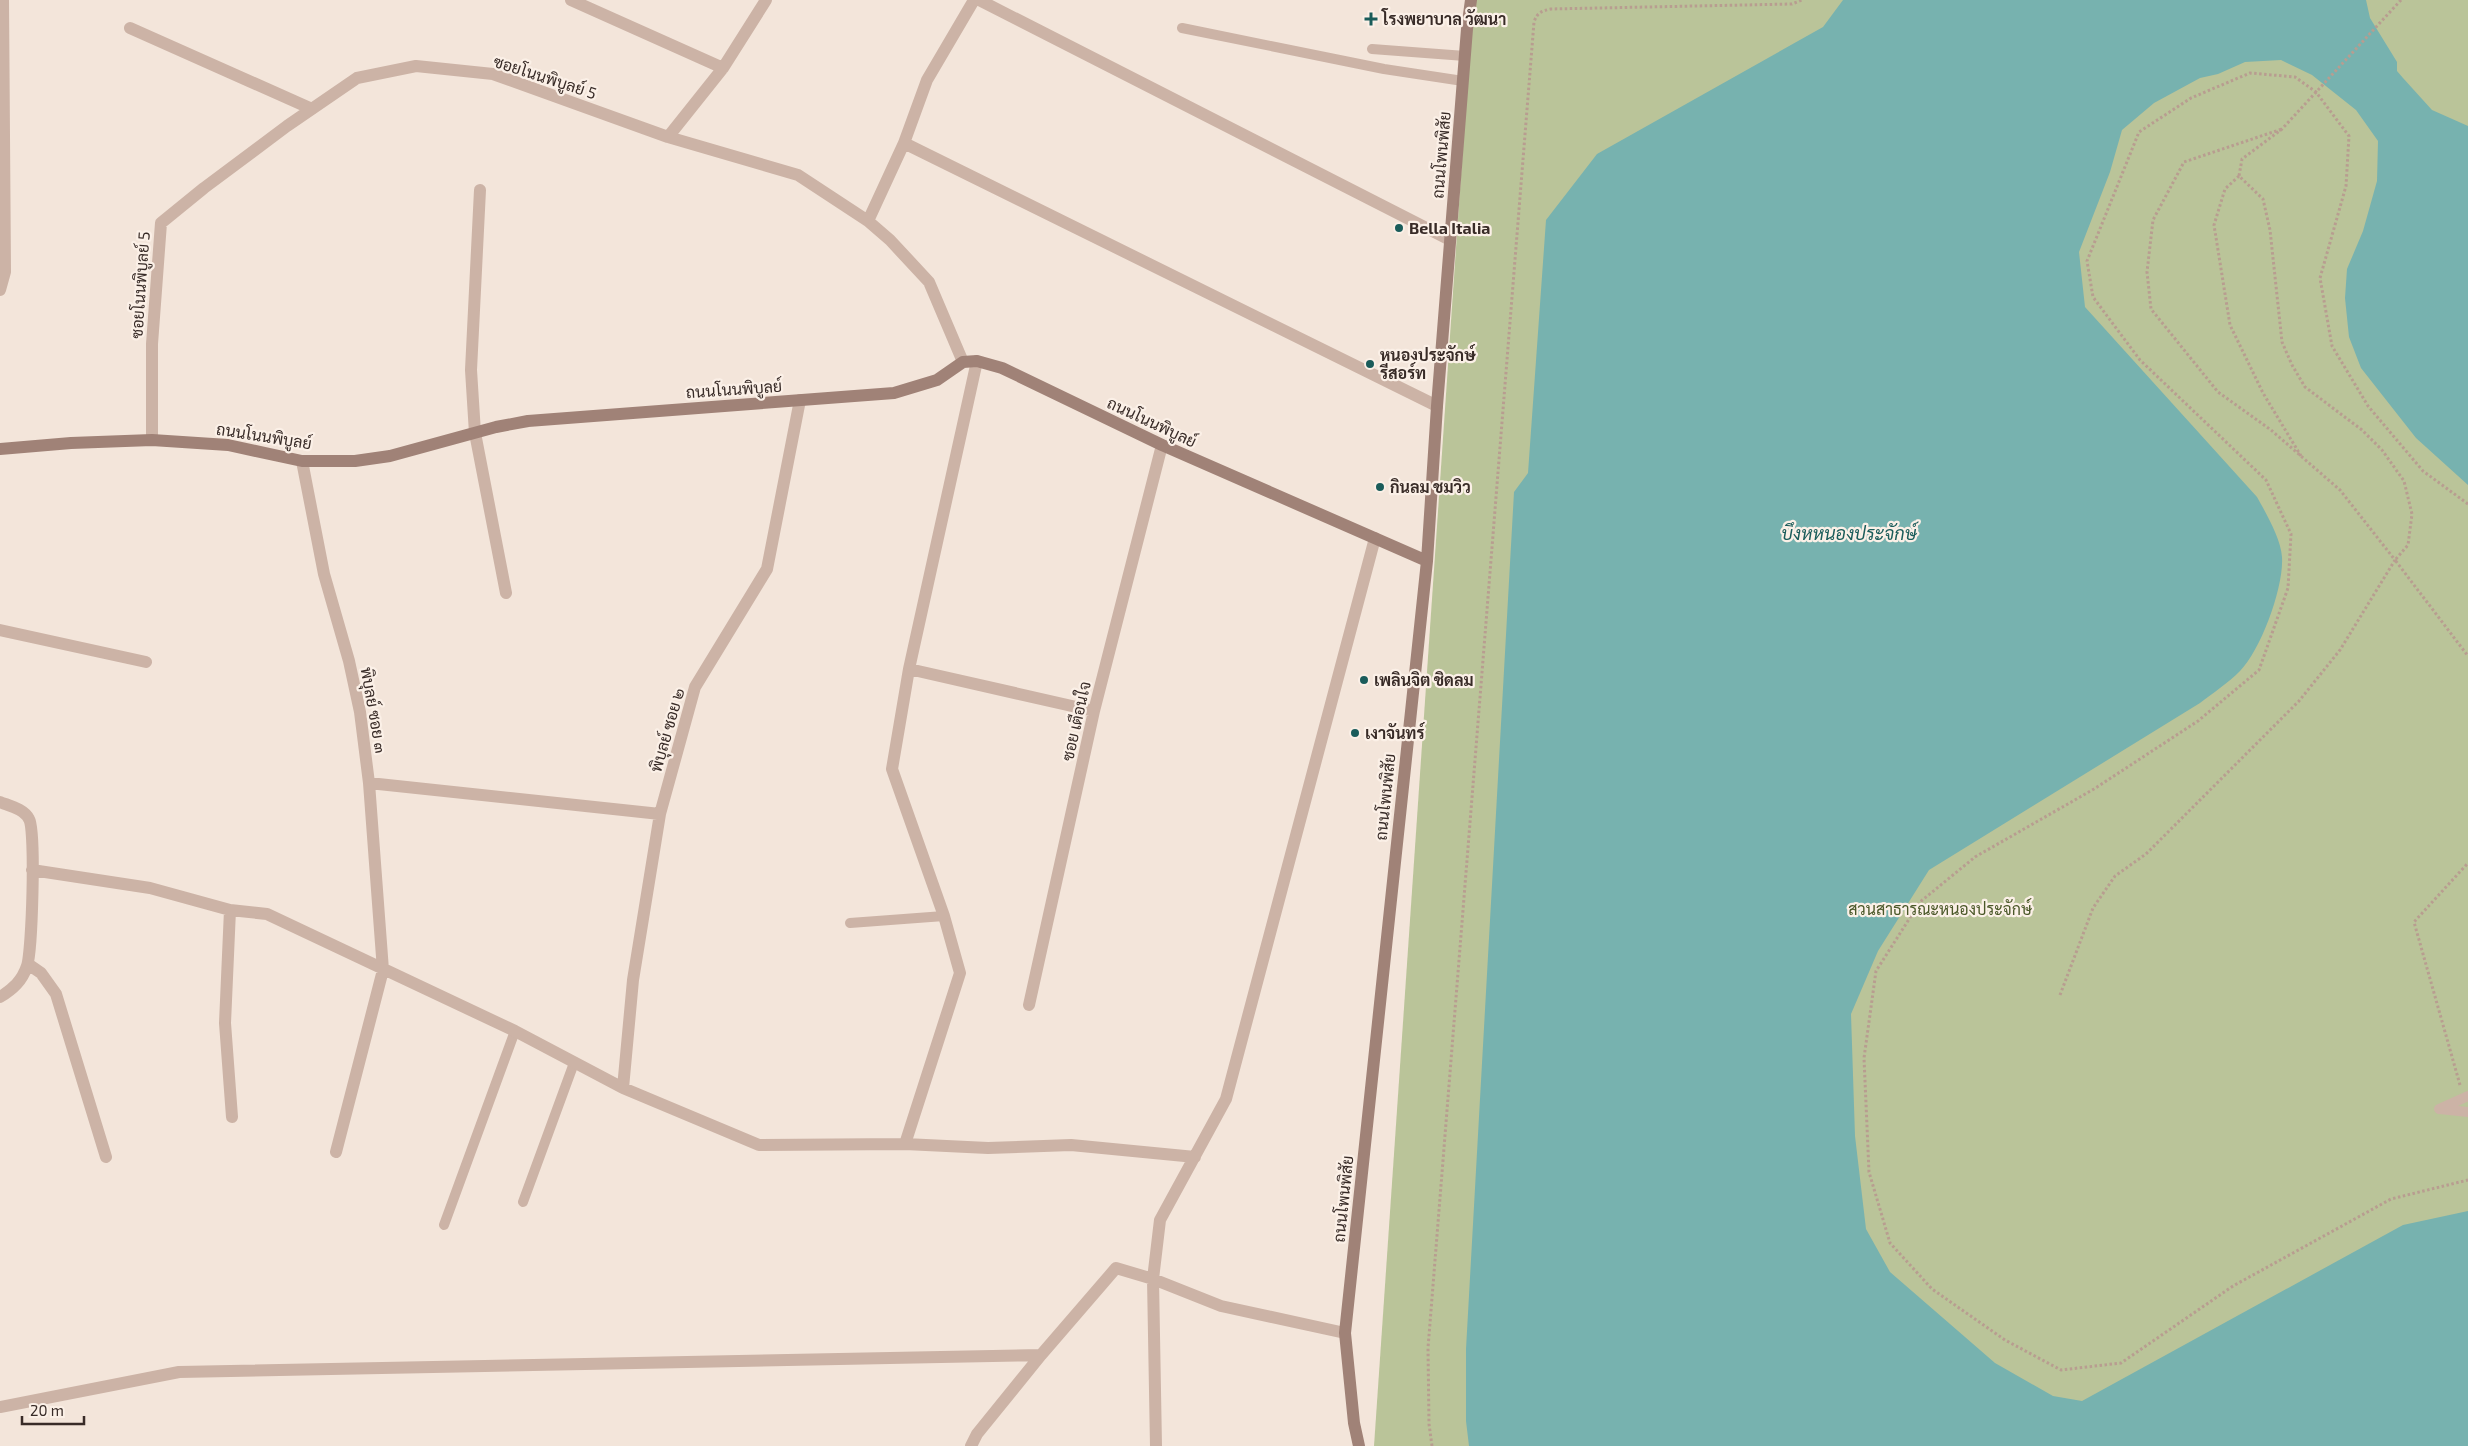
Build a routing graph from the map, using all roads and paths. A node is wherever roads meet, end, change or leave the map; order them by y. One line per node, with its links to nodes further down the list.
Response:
1 (3, 0): 24 (street)
2 (571, 0): 13 (street)
3 (766, 0): 13 (street)
4 (974, 0): 19 (street)
5 (979, 0): 23 (street)
6 (1471, 0): 12 (street, ถนนโพนพิสัย)
7 (1802, 0): 78 (path)
8 (2401, 0): 15 (path)
9 (130, 28): 16 (street)
10 (1182, 28): 14 (lane)
11 (1372, 49): 12 (lane)
12 (1465, 56): 14 (street, ถนนโพนพิสัย)
13 (723, 68): 18 (street)
14 (1463, 81): 23 (street, ถนนโพนพิสัย)
15 (2316, 92): 17 (path); 35 (path); 68 (path)
16 (312, 109): 18 (street, ซอยโนนพิบูลย์ 5); 30 (street, ซอยโนนพิบูลย์ 5)
17 (2282, 129): 20 (path); 33 (path)
18 (668, 137): 22 (street, ซอยโนนพิบูลย์ 5)
19 (904, 143): 22 (street); 28 (street)
20 (2239, 176): 33 (path); 37 (path)
21 (480, 190): 29 (street)
22 (868, 221): 26 (street, ซอยโนนพิบูลย์ 5)
23 (1450, 240): 28 (street, ถนนโพนพิสัย)
24 (0, 290)
25 (977, 361): 26 (street, ถนนโนนพิบูลย์); 31 (street, ถนนโนนพิบูลย์); 43 (street)
26 (963, 362): 27 (street, ถนนโนนพิบูลย์)
27 (800, 400): 29 (street, ถนนโนนพิบูลย์); 47 (street, พิบุลย์ ซอย ๒)
28 (1437, 406): 38 (street, ถนนโพนพิสัย)
29 (475, 433): 34 (street, ถนนโนนพิบูลย์); 39 (street)
30 (152, 440): 32 (street, ถนนโนนพิบูลย์); 34 (street, ถนนโนนพิบูลย์)
31 (1162, 445): 36 (street, ถนนโนนพิบูลย์); 44 (street, ซอย เตือนใจ)
32 (0, 449)
33 (2303, 458): 37 (path)
34 (302, 460): 45 (street, พิบุลย์ ซอย ๓)
35 (2468, 504)
36 (1375, 538): 38 (street, ถนนโนนพิบูลย์); 67 (street)
37 (2395, 560): 41 (path); 55 (path)
38 (1427, 561): 72 (street, ถนนโพนพิสัย)
39 (506, 593)
40 (0, 630): 42 (street)
41 (2468, 656)
42 (146, 662)
43 (909, 668): 44 (street); 51 (street)
44 (1094, 711): 57 (street, ซอย เตือนใจ)
45 (369, 783): 47 (street); 54 (street, พิบุลย์ ซอย ๓)
46 (0, 802): 49 (street)
47 (660, 814): 60 (street, พิบุลย์ ซอย ๒)
48 (2468, 863): 61 (path)
49 (32, 870): 50 (street); 53 (street)
50 (230, 910): 54 (street); 63 (street)
51 (944, 916): 52 (lane); 64 (street)
52 (850, 923)
53 (28, 964): 56 (street); 66 (street)
54 (383, 970): 58 (street); 65 (street, พิบุลย์ ซอย ๓)
55 (2060, 994)
56 (0, 997)
57 (1029, 1005)
58 (515, 1030): 59 (street); 70 (lane)
59 (574, 1063): 60 (street); 69 (lane)
60 (622, 1088): 64 (street)
61 (2466, 1097): 62 (lane)
62 (2468, 1112)
63 (232, 1117)
64 (905, 1144): 67 (street)
65 (336, 1152)
66 (106, 1157)
67 (1195, 1158): 71 (street)
68 (2468, 1180)
69 (523, 1202)
70 (444, 1225)
71 (1153, 1279): 72 (street); 73 (street); 76 (street)
72 (1345, 1334): 77 (street, ถนนโพนพิสัย)
73 (1041, 1355): 74 (street); 75 (street)
74 (0, 1407)
75 (971, 1446)
76 (1156, 1446)
77 (1359, 1446)
78 (1432, 1446)

